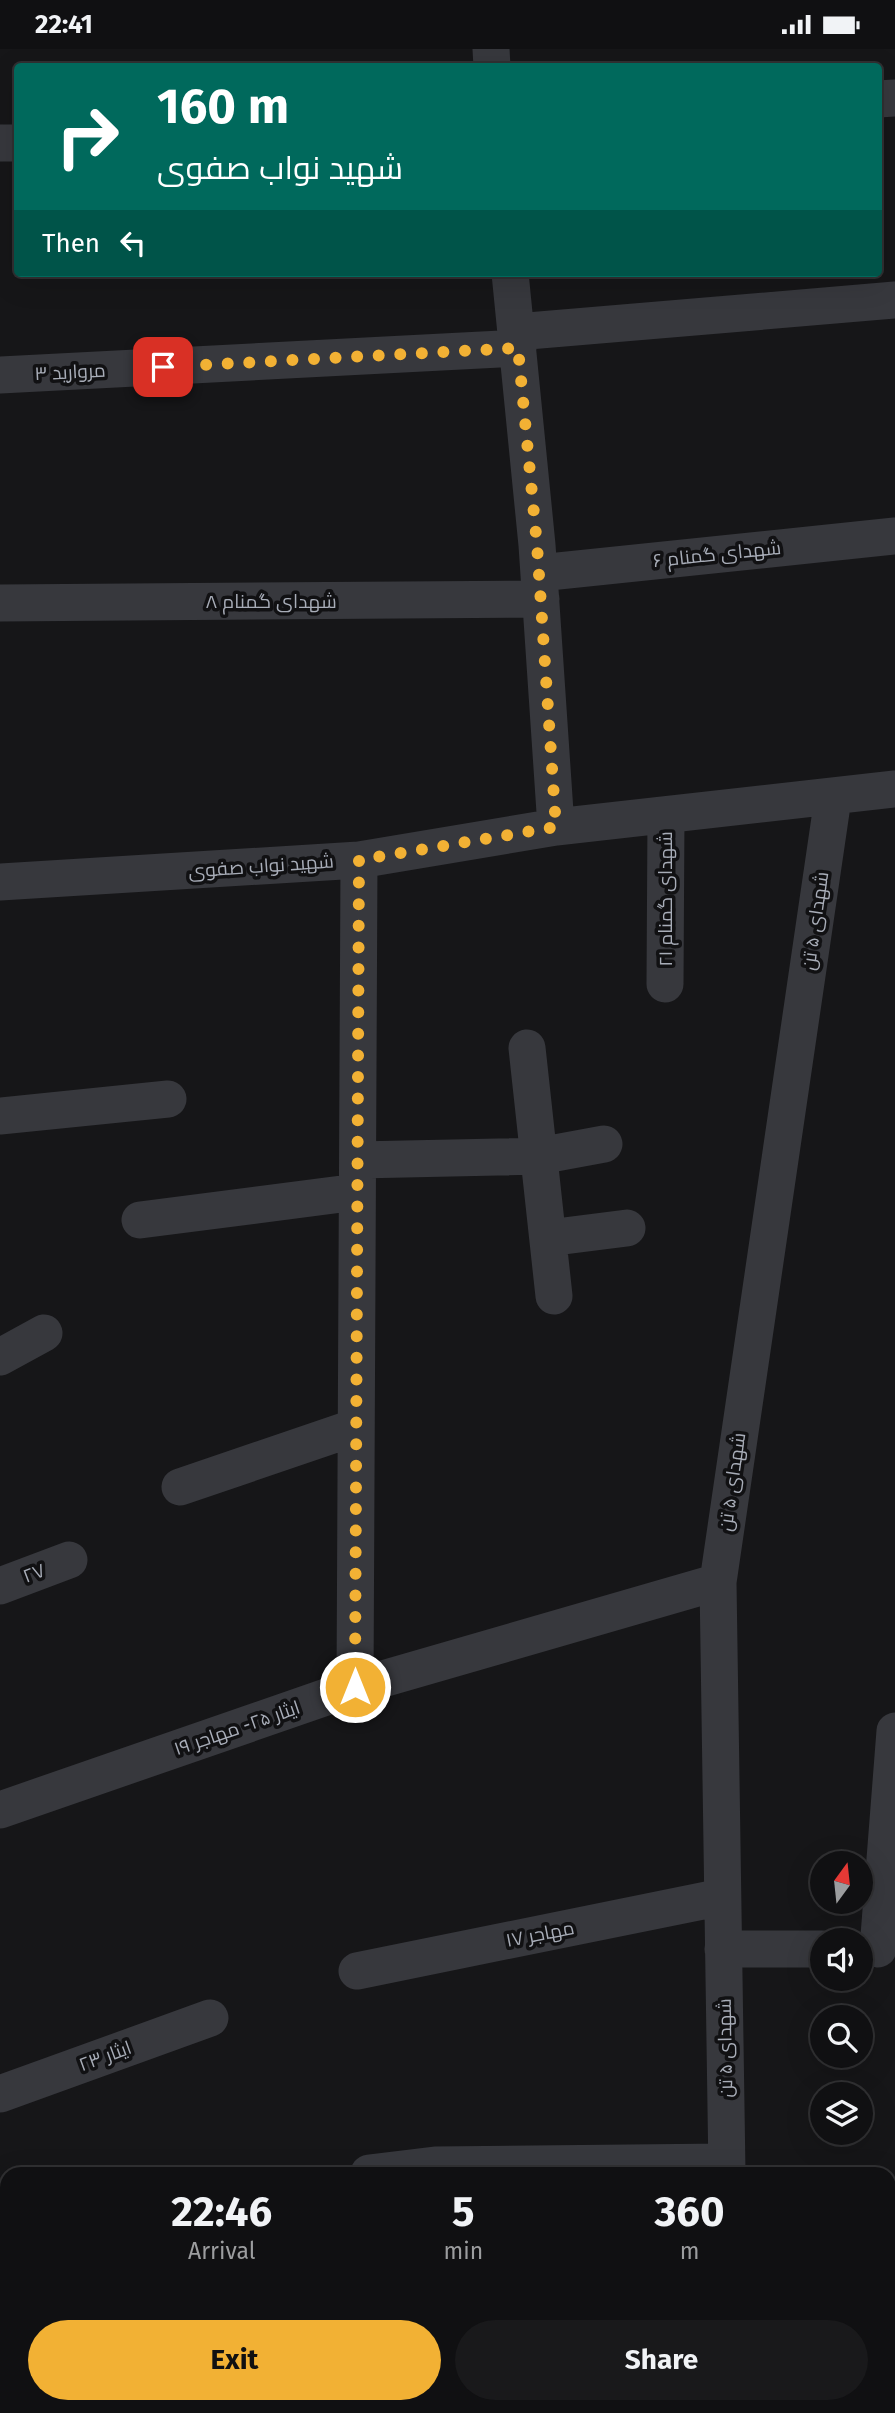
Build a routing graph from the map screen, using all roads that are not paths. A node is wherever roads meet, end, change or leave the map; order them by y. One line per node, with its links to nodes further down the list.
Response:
1 (510, 277): 3 (street)
2 (895, 300): 3 (street, مروارید ۳)
3 (517, 340): 4 (street, مروارید ۳); 6 (street)
4 (0, 375)
5 (895, 536): 6 (street, شهدای گمنام ۶)
6 (540, 586): 7 (street, شهدای گمنام ۸); 11 (street)
7 (0, 603)
8 (895, 789): 9 (street, شهید نواب صفوی)
9 (834, 797): 10 (street, شهید نواب صفوی); 30 (street, شهدای ۵ تن)
10 (666, 815): 11 (street, شهید نواب صفوی); 14 (street, شهدای گمنام ۲۱)
11 (556, 827): 12 (street, شهید نواب صفوی)
12 (359, 860): 13 (street, شهید نواب صفوی); 20 (street)
13 (0, 882)
14 (665, 984)
15 (527, 1048): 19 (street)
16 (168, 1099): 17 (street)
17 (0, 1116)
18 (604, 1144): 19 (street)
19 (539, 1156): 20 (street); 23 (street)
20 (358, 1176): 21 (street); 27 (street)
21 (140, 1220)
22 (627, 1228): 23 (street)
23 (548, 1238): 24 (street)
24 (554, 1296)
25 (44, 1333): 26 (street)
26 (0, 1357)
27 (356, 1427): 28 (street); 32 (street)
28 (180, 1487)
29 (69, 1560): 31 (street, ۲۷)
30 (718, 1582): 32 (street, ایثار ۲۵- مهاجر ۱۹); 35 (street, شهدای ۵ تن)
31 (0, 1586)
32 (355, 1687): 34 (street, ایثار ۲۵- مهاجر ۱۹)
33 (895, 1734): 38 (street)
34 (0, 1810)
35 (722, 1897): 36 (street, شهدای ۵ تن); 39 (street, مهاجر ۱۷)
36 (723, 1949): 37 (street); 44 (street, شهدای ۵ تن)
37 (810, 1949)
38 (878, 1950)
39 (357, 1971)
40 (210, 2018): 41 (street, ایثار ۲۳)
41 (0, 2094)
42 (418, 2167): 43 (street)
43 (492, 2167)
44 (727, 2167)

